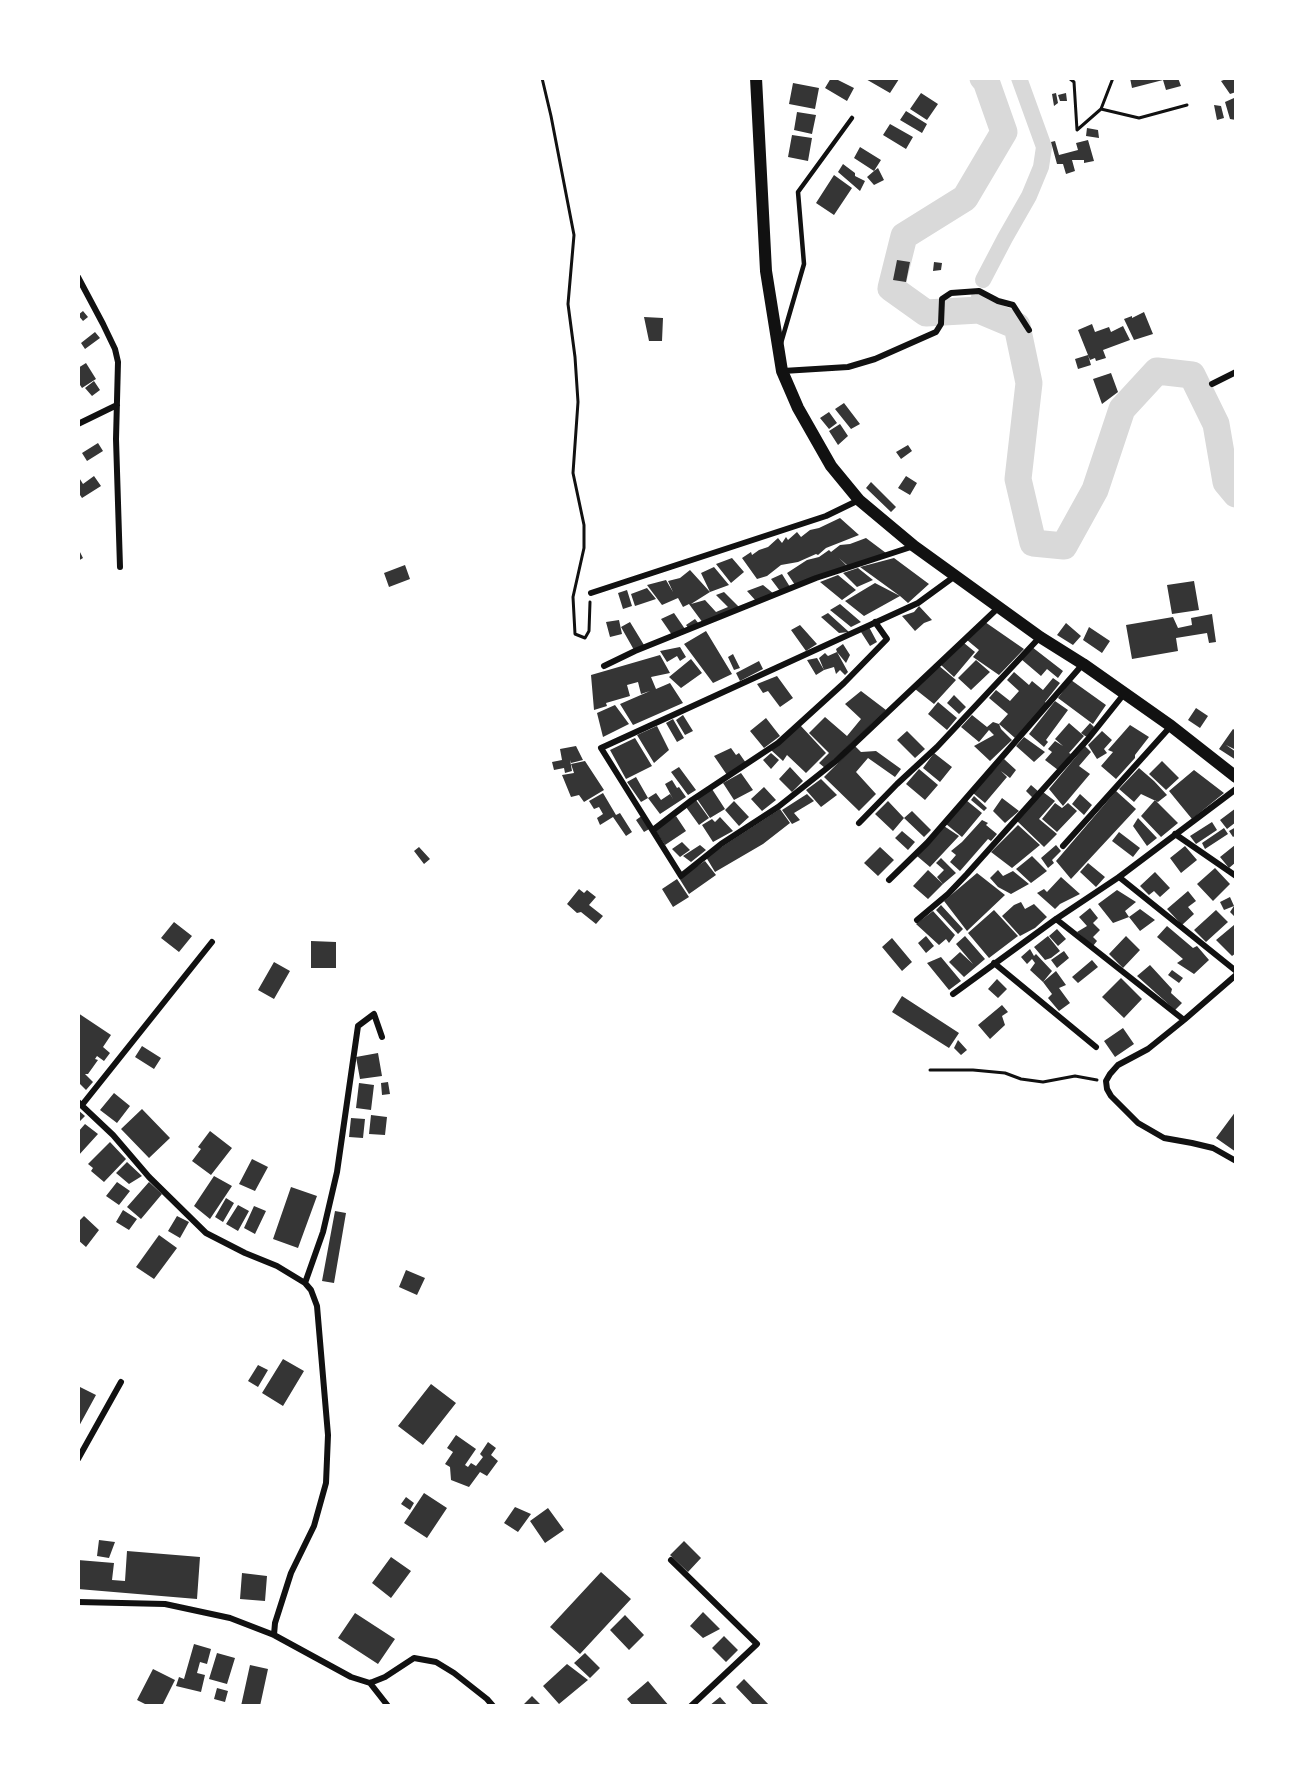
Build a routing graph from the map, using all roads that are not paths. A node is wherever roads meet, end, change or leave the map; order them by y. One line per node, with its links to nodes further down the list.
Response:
1 (756, 78): 5 (main road)
2 (852, 118): 5 (lane)
3 (78, 278): 9 (street)
4 (1029, 330): 6 (street)
5 (779, 351): 6 (main road)
6 (782, 371): 11 (main road)
7 (1236, 372): 8 (street)
8 (1212, 384)
9 (117, 405): 10 (street); 13 (street)
10 (78, 424)
11 (860, 500): 12 (main road); 15 (street)
12 (914, 546): 14 (main road); 20 (street)
13 (120, 567)
14 (955, 576): 16 (main road); 17 (street)
15 (591, 593)
16 (999, 607): 18 (main road); 26 (street)
17 (875, 622): 26 (street); 26 (street)
18 (1040, 637): 19 (main road); 25 (street)
19 (1083, 664): 21 (main road); 31 (street)
20 (604, 666)
21 (1124, 693): 22 (main road); 33 (street)
22 (1171, 726): 23 (main road); 28 (street)
23 (1236, 777)
24 (1236, 789): 27 (street)
25 (859, 823)
26 (653, 830)
27 (1175, 834): 29 (street); 30 (street)
28 (1063, 846)
29 (1236, 876)
30 (1119, 877): 32 (street); 36 (street)
31 (889, 880)
32 (1056, 919): 35 (street); 38 (street)
33 (917, 920)
34 (212, 942): 41 (street)
35 (994, 963): 37 (street); 40 (street)
36 (1236, 973): 38 (street)
37 (953, 994)
38 (1184, 1020): 42 (street)
39 (382, 1037): 43 (street)
40 (1096, 1047)
41 (80, 1103): 43 (street)
42 (1236, 1161)
43 (305, 1283): 48 (street)
44 (121, 1382): 45 (street)
45 (78, 1459)
46 (671, 1560): 52 (street)
47 (78, 1602): 48 (street)
48 (274, 1635): 49 (street)
49 (370, 1683): 50 (street); 51 (street)
50 (388, 1706)
51 (494, 1706)
52 (691, 1706)

